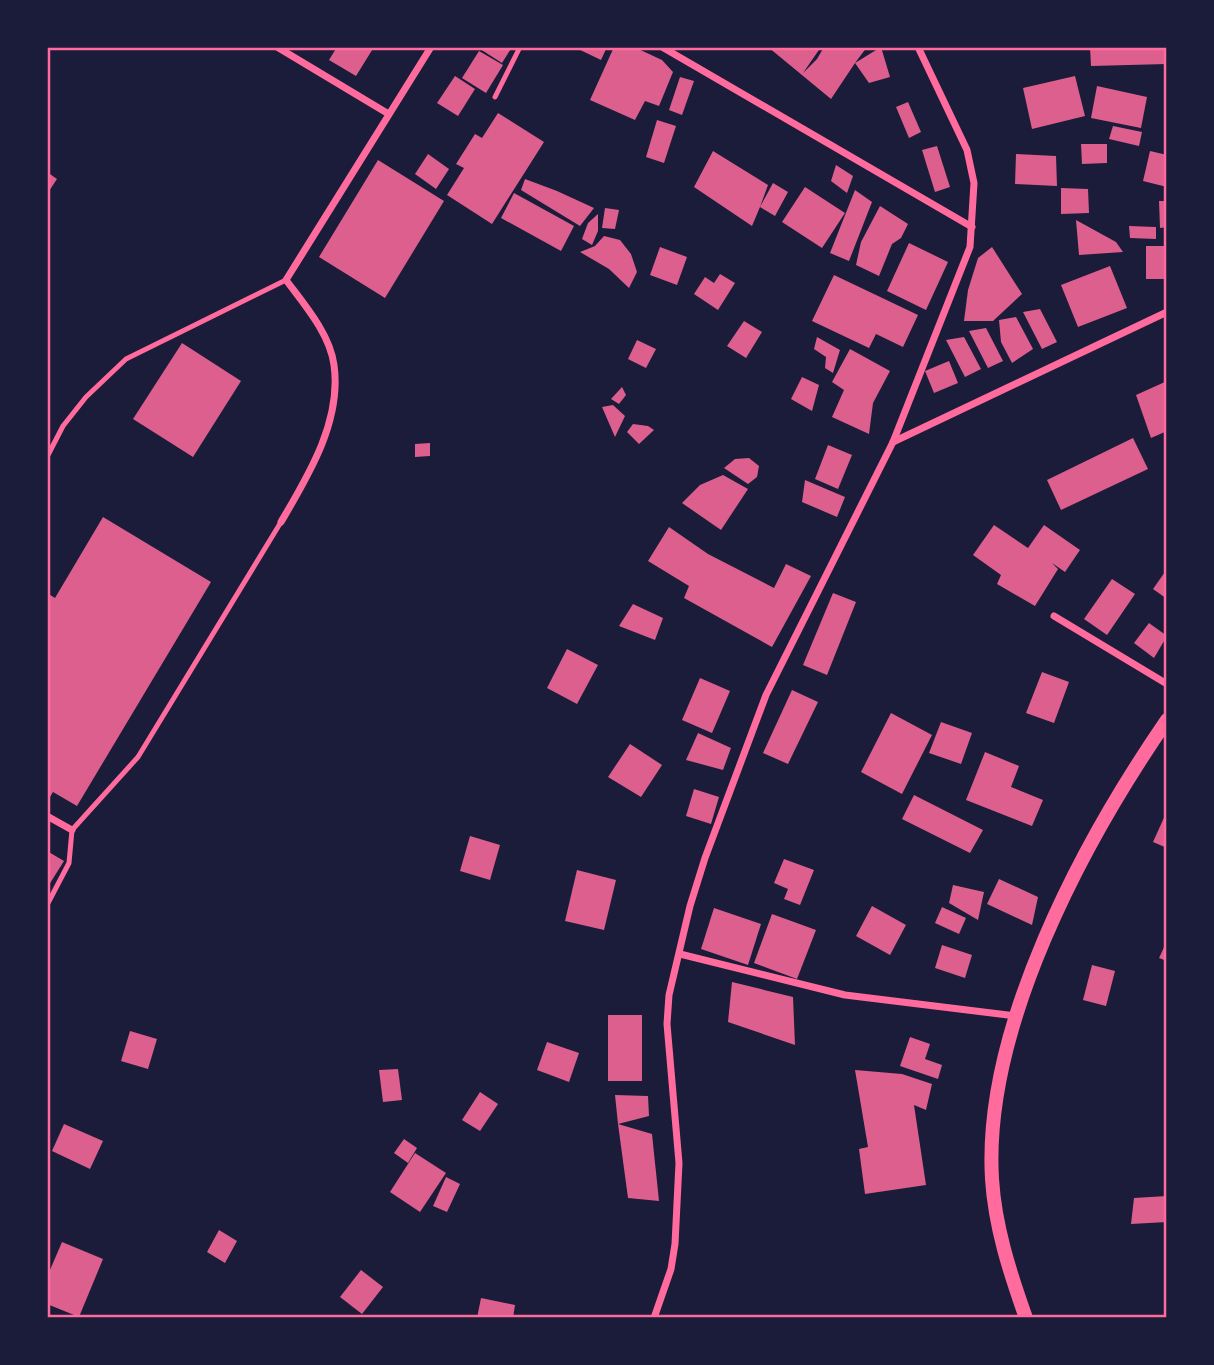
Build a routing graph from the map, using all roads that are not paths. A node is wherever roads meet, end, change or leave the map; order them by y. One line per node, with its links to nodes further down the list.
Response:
1 (277, 47): 7 (street)
2 (431, 47): 7 (street)
3 (520, 47): 6 (lane)
4 (662, 47): 8 (street)
5 (918, 47): 8 (street)
6 (495, 97)
7 (387, 113): 9 (street)
8 (972, 227): 11 (street)
9 (286, 280): 12 (lane); 13 (street)
10 (1167, 312): 11 (street)
11 (893, 442): 20 (street)
12 (47, 457)
13 (281, 522): 18 (lane)
14 (1054, 616): 15 (street)
15 (1167, 684)
16 (1167, 720): 21 (main road)
17 (47, 816): 18 (street)
18 (72, 830): 19 (lane)
19 (47, 905)
20 (680, 954): 21 (street); 22 (street)
21 (1017, 1016): 23 (main road)
22 (654, 1318)
23 (1026, 1318)

